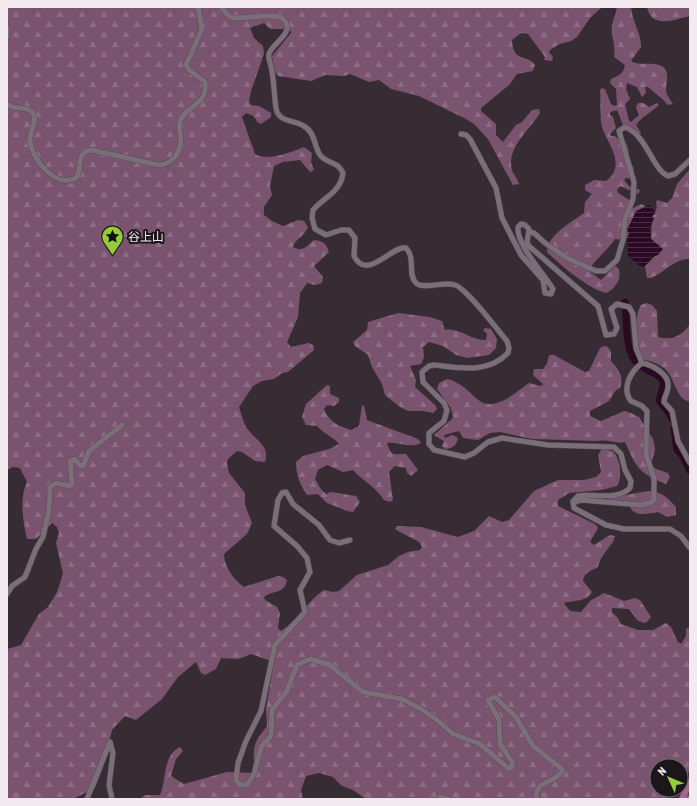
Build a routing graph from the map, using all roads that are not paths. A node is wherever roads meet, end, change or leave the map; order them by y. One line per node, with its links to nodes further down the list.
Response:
1 (198, 7): 5 (street)
2 (221, 7): 12 (street)
3 (7, 27): 4 (street)
4 (7, 37)
5 (7, 104)
6 (461, 134): 8 (street)
7 (690, 160): 8 (street)
8 (529, 232): 9 (street)
9 (642, 363): 11 (street); 12 (street)
10 (122, 425): 15 (street)
11 (690, 463)
12 (573, 503): 14 (street)
13 (350, 540): 22 (street)
14 (690, 548)
15 (7, 594)
16 (690, 782): 23 (main road)
17 (690, 797): 24 (street)
18 (87, 799): 19 (street)
19 (112, 799)
20 (439, 799): 21 (street)
21 (448, 799)
22 (537, 799)
23 (682, 799)
24 (687, 799)

